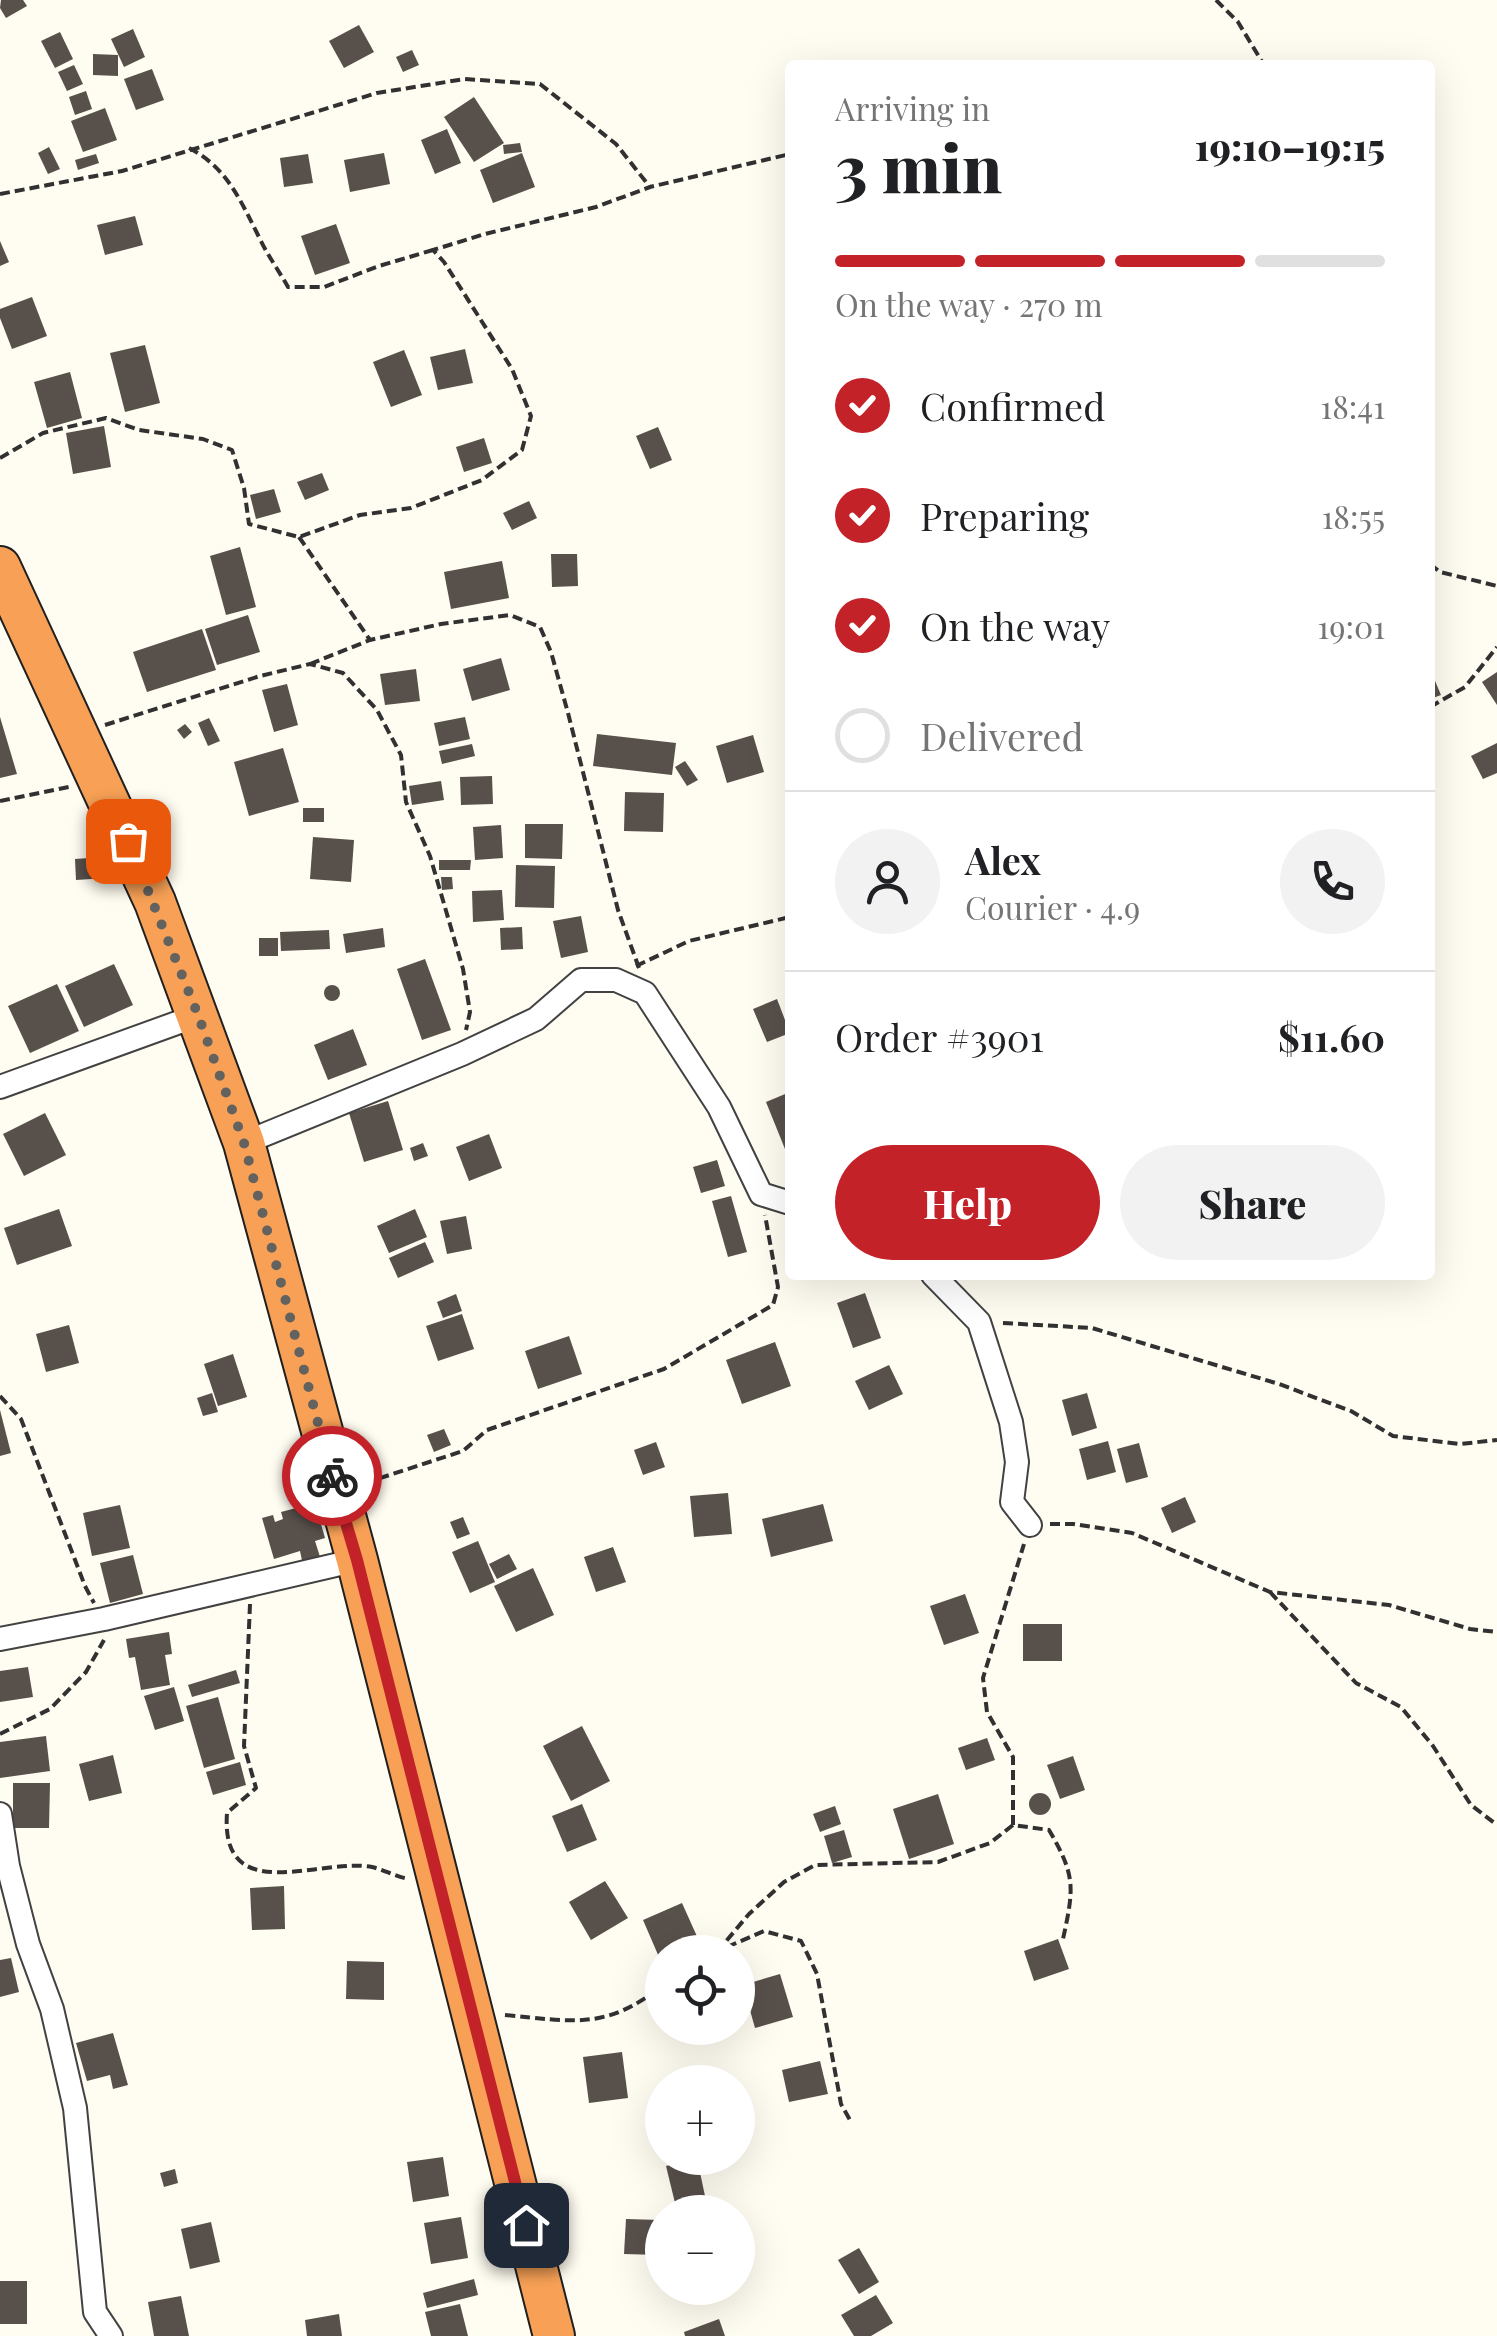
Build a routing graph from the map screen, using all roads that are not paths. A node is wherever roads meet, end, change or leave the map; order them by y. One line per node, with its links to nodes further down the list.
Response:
1 (0, 567): 2 (highway)
2 (198, 1015): 3 (street); 4 (highway)
3 (0, 1087)
4 (244, 1143): 5 (street); 8 (highway)
5 (785, 1202)
6 (937, 1280): 7 (street)
7 (1030, 1524)
8 (357, 1560): 9 (street); 12 (highway)
9 (0, 1640)
10 (0, 1814): 11 (street)
11 (110, 2336)
12 (554, 2336)

